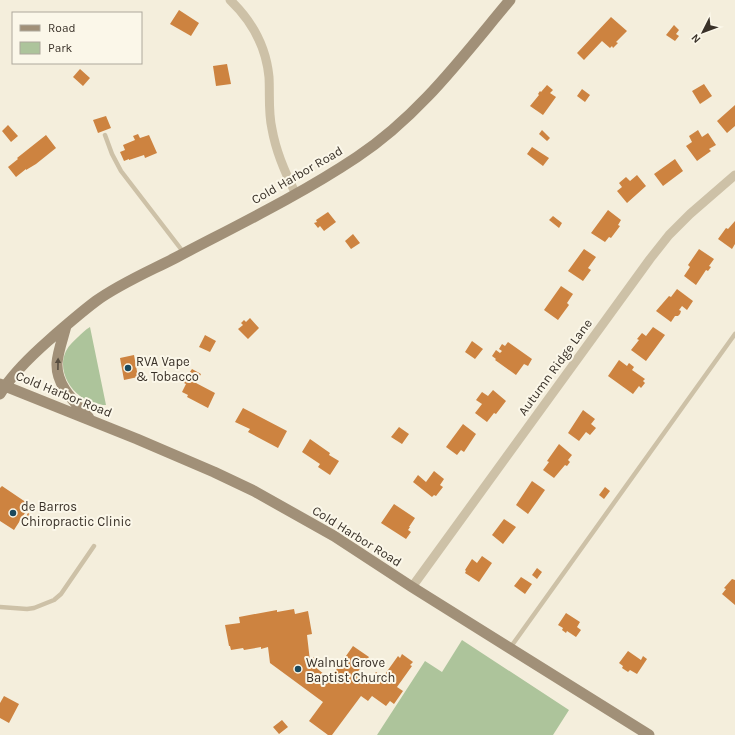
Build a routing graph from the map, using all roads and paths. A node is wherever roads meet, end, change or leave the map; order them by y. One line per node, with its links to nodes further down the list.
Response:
1 (230, 0): 5 (street)
2 (510, 0): 5 (main road, Cold Harbor Road)
3 (105, 135): 6 (lane)
4 (735, 175): 12 (street, Autumn Ridge Lane)
5 (296, 194): 6 (main road, Cold Harbor Road)
6 (184, 253): 7 (main road, Cold Harbor Road)
7 (66, 326): 9 (main road, Cold Harbor Road); 10 (main road, one-way to 7)
8 (735, 334): 14 (lane)
9 (2, 388): 10 (main road, Cold Harbor Road)
10 (90, 420): 12 (main road, Cold Harbor Road)
11 (94, 546): 13 (lane)
12 (412, 588): 14 (main road, Cold Harbor Road)
13 (0, 607)
14 (510, 648): 15 (main road, Cold Harbor Road)
15 (649, 735)

